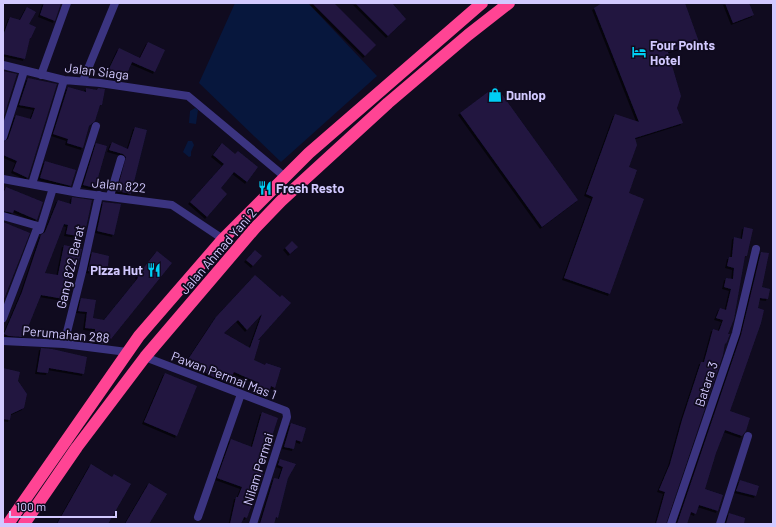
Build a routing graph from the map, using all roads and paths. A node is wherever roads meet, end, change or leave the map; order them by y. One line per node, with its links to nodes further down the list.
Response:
1 (67, 3): 7 (street)
2 (115, 3): 9 (street)
3 (509, 3): 28 (highway, Jalan Ahmad Yani 2)
4 (481, 4): 13 (highway, Jalan Ahmad Yani 2)
5 (3, 65): 6 (street, Jalan Siaga)
6 (24, 71): 7 (street, Jalan Siaga); 11 (street)
7 (42, 75): 8 (street, Jalan Siaga)
8 (64, 80): 9 (street, Jalan Siaga); 15 (street)
9 (83, 81): 13 (street, Jalan Siaga)
10 (96, 126): 17 (street)
11 (3, 137)
12 (121, 159): 19 (street)
13 (285, 177): 22 (highway, Jalan Ahmad Yani 2)
14 (3, 179): 15 (street, Jalan 822)
15 (32, 184): 16 (street, Jalan 822)
16 (53, 188): 17 (street, Jalan 822); 21 (street)
17 (75, 192): 18 (street, Jalan 822)
18 (99, 195): 19 (street, Jalan 822); 26 (street, Gang 822 Barat)
19 (110, 196): 22 (street, Jalan 822)
20 (3, 216): 24 (street)
21 (40, 230)
22 (223, 239): 27 (highway, Jalan Ahmad Yani 2)
23 (756, 249): 36 (street, Batara 3)
24 (3, 318)
25 (3, 341): 26 (street, Perumahan 288)
26 (64, 344): 27 (street, Perumahan 288)
27 (127, 352): 33 (highway, Jalan Ahmad Yani 2)
28 (145, 357): 29 (street, Pawan Permai Mas 1); 34 (highway, Jalan Ahmad Yani 2)
29 (241, 394): 30 (street, Pawan Permai Mas 1); 32 (street)
30 (285, 421): 35 (street, Nilam Permai)
31 (748, 436): 37 (street)
32 (198, 517)
33 (8, 524)
34 (24, 524)
35 (253, 524)
36 (671, 524)
37 (720, 524)

